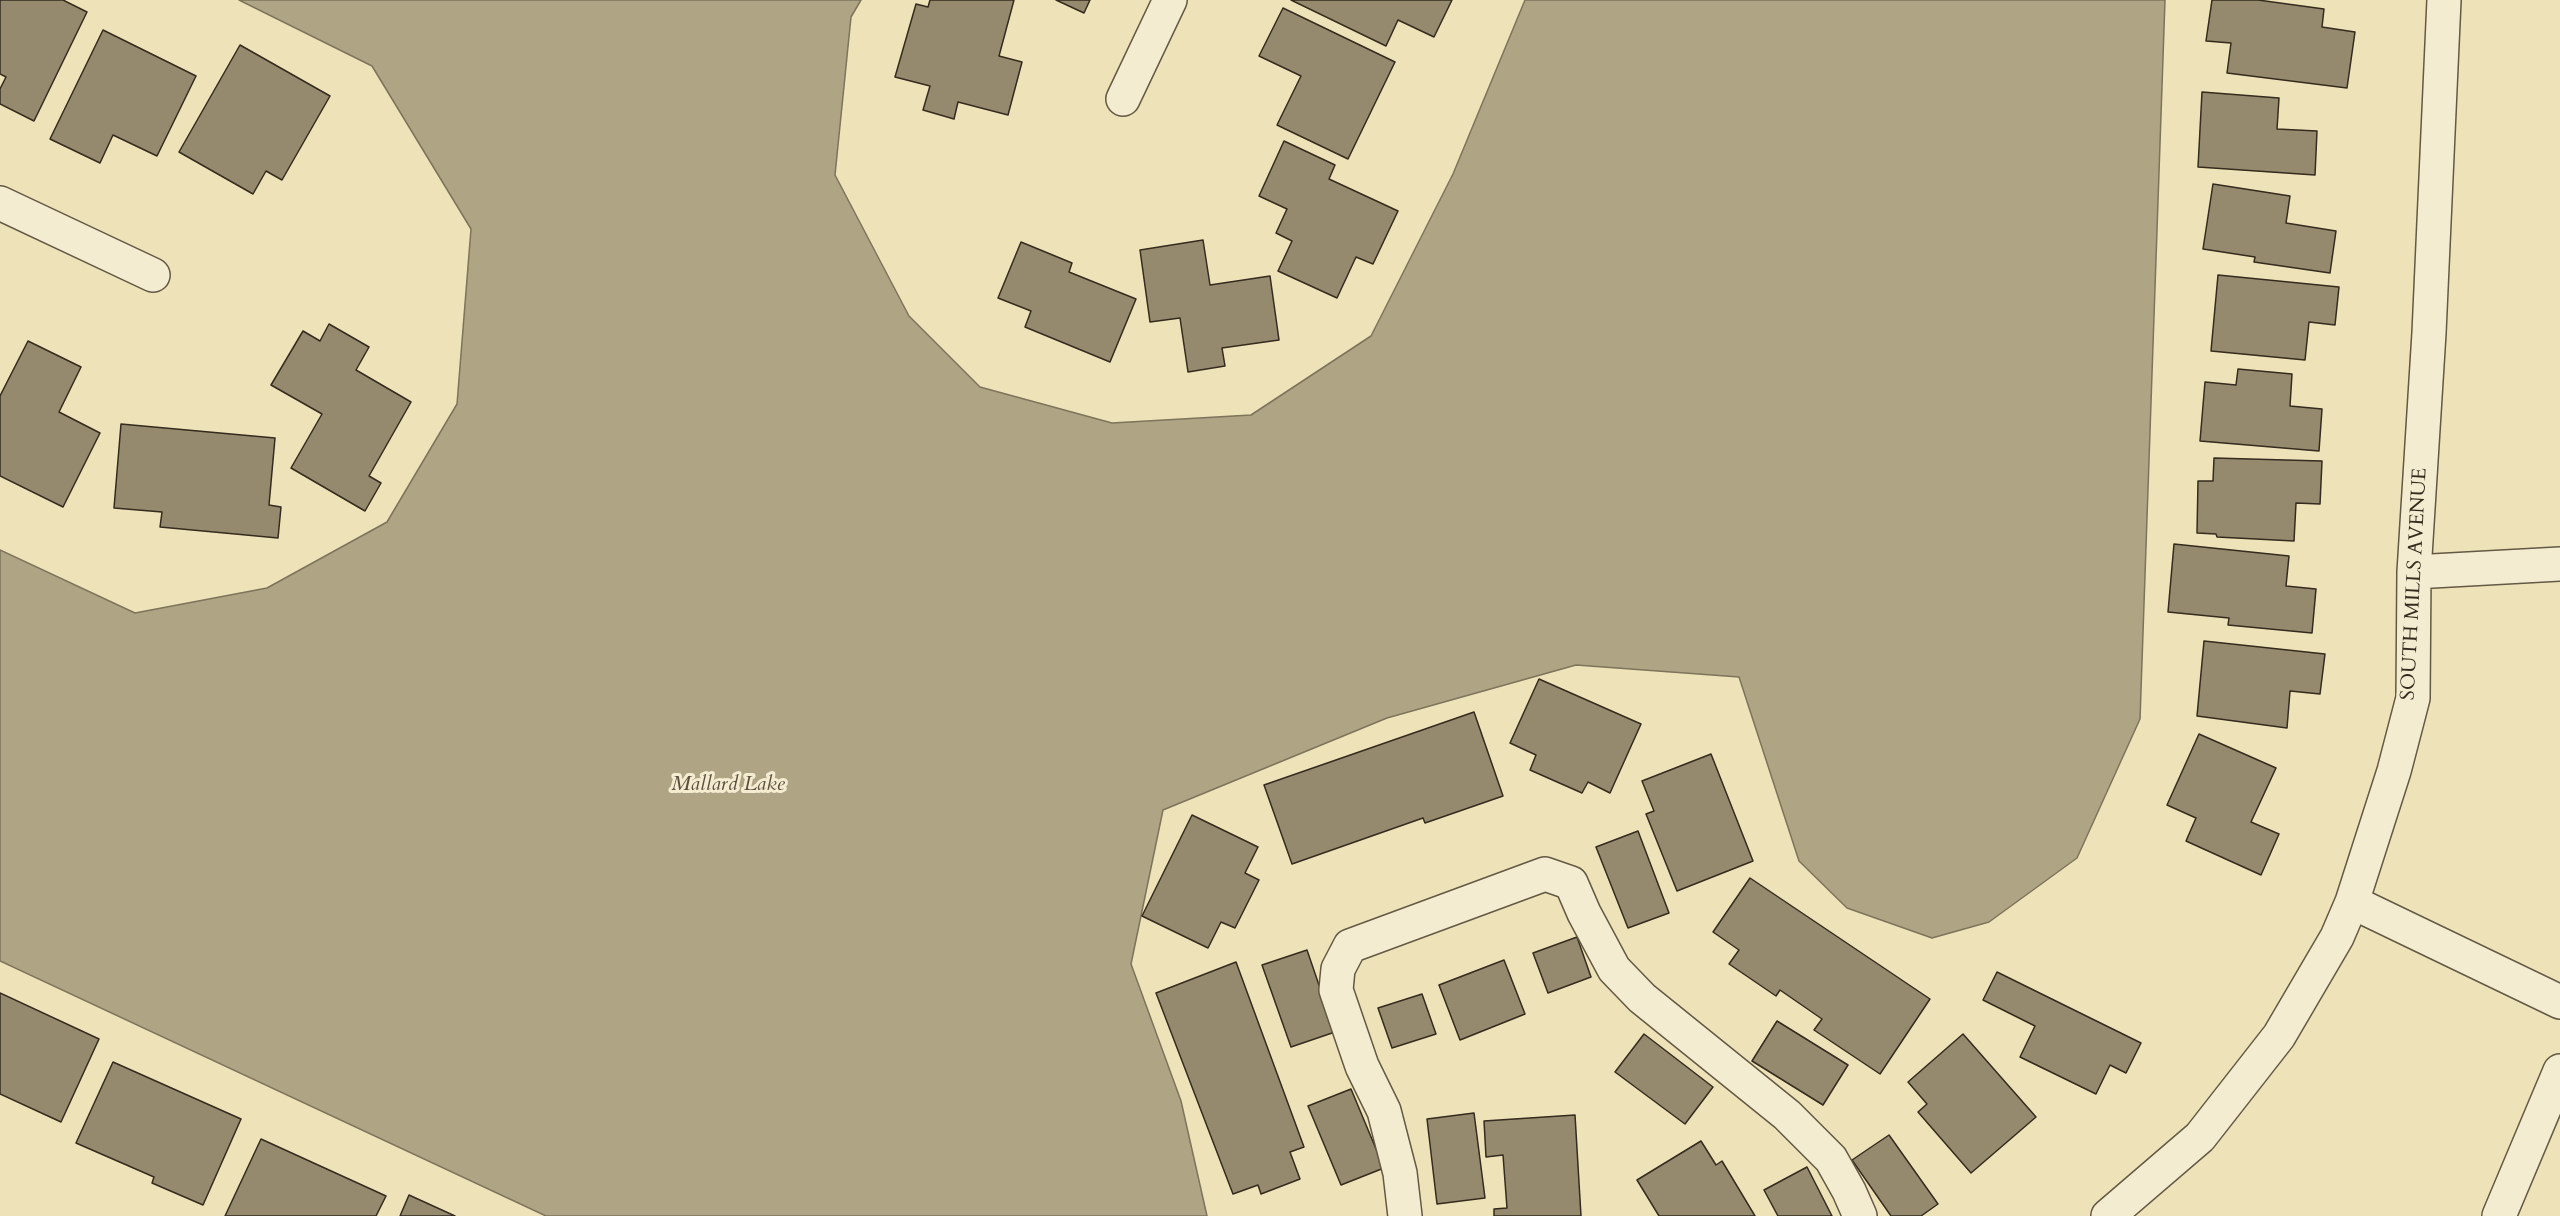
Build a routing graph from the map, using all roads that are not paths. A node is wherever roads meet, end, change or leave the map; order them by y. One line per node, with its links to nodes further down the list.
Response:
1 (1170, 0): 3 (street)
2 (2444, 0): 7 (street, SOUTH MILLS AVENUE)
3 (1123, 99)
4 (0, 203): 5 (street)
5 (153, 275)
6 (2560, 564): 7 (street)
7 (2414, 572): 8 (street, SOUTH MILLS AVENUE)
8 (2352, 902): 9 (street); 13 (street, SOUTH MILLS AVENUE)
9 (2560, 1002)
10 (2560, 1071): 14 (street)
11 (1405, 1216): 12 (street)
12 (1860, 1216)
13 (2108, 1216)
14 (2499, 1216)

